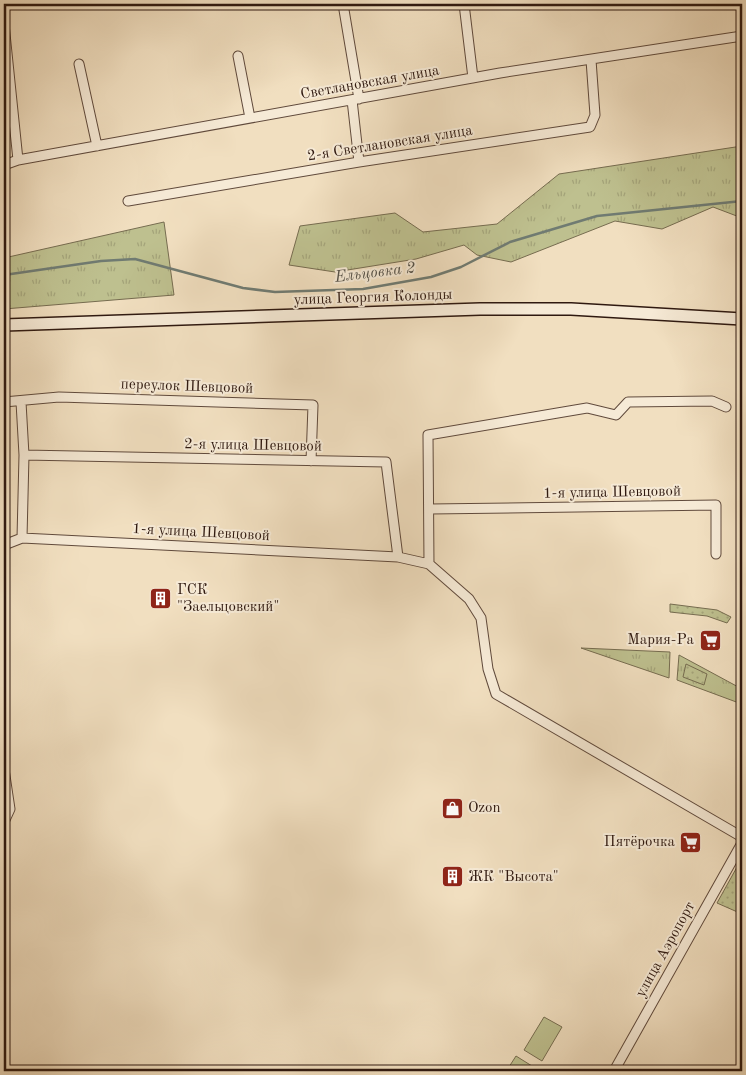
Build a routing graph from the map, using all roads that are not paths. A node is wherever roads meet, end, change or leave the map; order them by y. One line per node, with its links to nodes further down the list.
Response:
1 (343, 4): 9 (street)
2 (464, 4): 8 (street)
3 (4, 24): 12 (street)
4 (742, 36): 6 (street, Светлановская улица)
5 (238, 56): 10 (street)
6 (591, 60): 8 (street, Светлановская улица); 13 (street, 2-я Светлановская улица)
7 (79, 64): 11 (street)
8 (473, 78): 9 (street, Светлановская улица)
9 (356, 100): 10 (street, Светлановская улица); 13 (street)
10 (250, 118): 11 (street, Светлановская улица)
11 (98, 146): 12 (street, Светлановская улица)
12 (18, 160): 14 (street, Светлановская улица)
13 (359, 162): 15 (street, 2-я Светлановская улица)
14 (4, 165)
15 (128, 201)
16 (742, 319): 17 (main road, улица Георгия Колонды)
17 (4, 326)
18 (4, 402): 19 (street, переулок Шевцовой)
19 (21, 402): 21 (street); 22 (street, переулок Шевцовой)
20 (726, 407): 23 (street)
21 (24, 455): 22 (street, 2-я улица Шевцовой); 24 (street)
22 (311, 461): 27 (street, 2-я улица Шевцовой)
23 (430, 509): 26 (street, 1-я улица Шевцовой); 28 (street)
24 (22, 538): 25 (street, 1-я улица Шевцовой); 27 (street, 1-я улица Шевцовой)
25 (4, 545)
26 (716, 554)
27 (398, 557): 28 (street, 1-я улица Шевцовой)
28 (429, 564): 32 (street)
29 (4, 768): 30 (street)
30 (6, 796): 31 (street)
31 (4, 822)
32 (742, 837)
33 (742, 843): 34 (street, улица Аэропорт)
34 (614, 1071)

